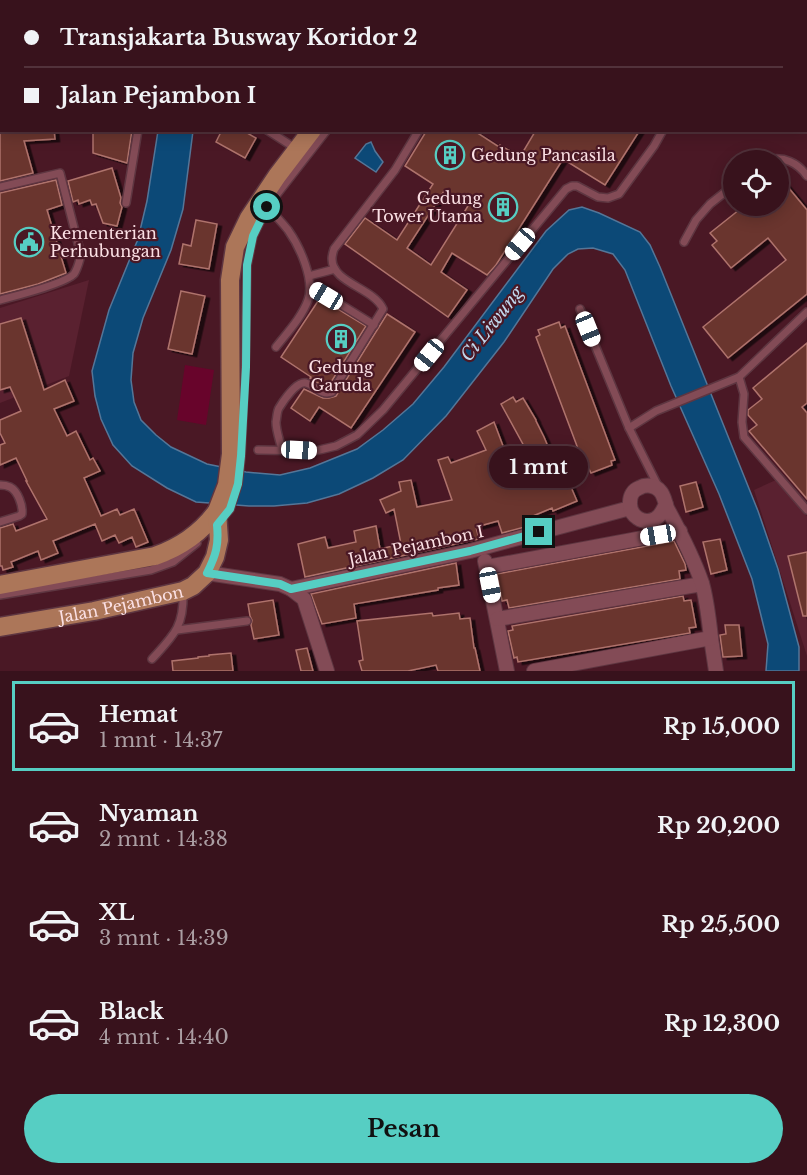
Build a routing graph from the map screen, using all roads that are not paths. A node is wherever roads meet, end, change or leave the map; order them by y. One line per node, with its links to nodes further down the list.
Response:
1 (138, 132): 12 (lane)
2 (270, 132): 7 (lane)
3 (310, 132): 7 (main road)
4 (325, 132): 13 (lane)
5 (418, 132): 15 (lane)
6 (662, 132): 26 (lane)
7 (297, 150): 13 (main road)
8 (789, 162): 9 (lane)
9 (807, 176)
10 (0, 188): 18 (lane)
11 (723, 194): 14 (lane)
12 (126, 203)
13 (264, 204): 16 (lane); 32 (main road)
14 (684, 242)
15 (335, 269): 16 (lane); 21 (lane)
16 (309, 276): 17 (lane)
17 (310, 286): 21 (lane); 22 (lane)
18 (0, 300)
19 (580, 309): 24 (lane)
20 (807, 312): 23 (lane)
21 (374, 325): 26 (lane)
22 (276, 347)
23 (739, 377): 24 (lane); 31 (lane)
24 (629, 428): 28 (lane)
25 (258, 450): 26 (lane)
26 (282, 450)
27 (0, 485): 33 (lane)
28 (659, 490): 29 (street); 30 (street)
29 (666, 504): 30 (street); 34 (street)
30 (630, 508): 39 (street, Jalan Pejambon I)
31 (807, 510)
32 (219, 517): 36 (main road); 38 (main road)
33 (0, 522)
34 (680, 531): 37 (street); 42 (street)
35 (204, 538): 41 (lane)
36 (207, 573): 39 (street, Jalan Pejambon I); 40 (main road, Jalan Pejambon)
37 (702, 584): 42 (street); 46 (street)
38 (0, 585)
39 (291, 589): 48 (street)
40 (183, 591): 44 (main road, Jalan Pejambon); 45 (lane)
41 (0, 595)
42 (497, 619): 49 (street)
43 (247, 621): 45 (lane)
44 (0, 627)
45 (177, 630): 47 (lane)
46 (711, 638): 50 (street); 51 (street)
47 (152, 659)
48 (327, 671)
49 (507, 671)
50 (534, 671)
51 (716, 671)

